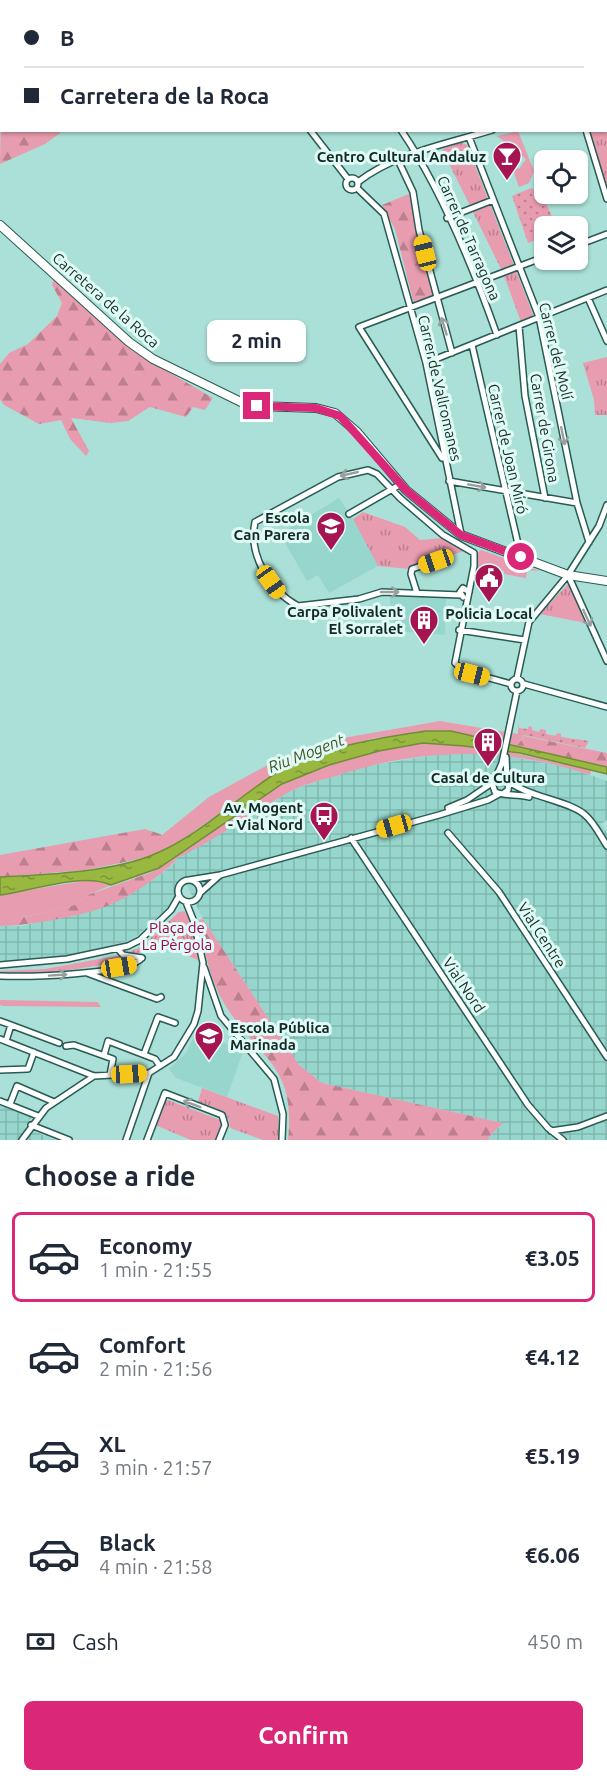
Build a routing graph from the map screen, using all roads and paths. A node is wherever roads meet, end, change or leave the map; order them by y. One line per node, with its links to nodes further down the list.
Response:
1 (311, 132): 8 (street)
2 (403, 132): 6 (street, Carrer de Tarragona)
3 (485, 132): 5 (street)
4 (587, 132): 10 (street)
5 (469, 137): 6 (street); 11 (street, Carrer del Molí)
6 (417, 153): 7 (street); 12 (street, Carrer de Tarragona)
7 (398, 160): 9 (street); 21 (street)
8 (348, 179): 9 (street); 9 (street, Carrer de Vallromanes)
9 (358, 185): 22 (street, Carrer de Vallromanes)
10 (607, 199)
11 (493, 200): 12 (street); 17 (street, Carrer del Molí)
12 (447, 218): 18 (street, Carrer de Tarragona)
13 (0, 225): 32 (street, Carretera de la Roca)
14 (607, 234): 15 (street)
15 (588, 241)
16 (534, 261): 17 (street)
17 (519, 267): 18 (street); 23 (street, Carrer del Molí)
18 (478, 283): 21 (street); 25 (street, Carrer de Tarragona)
19 (607, 290): 20 (street)
20 (588, 298): 23 (street); 26 (street)
21 (436, 299): 22 (street); 28 (street, one-way to 21)
22 (410, 309): 29 (street, Carrer de Vallromanes); 30 (street)
23 (539, 317): 24 (street); 36 (street, Carrer del Molí, one-way to 36)
24 (519, 326): 25 (street); 35 (street, Carrer de Girona)
25 (497, 335): 27 (street)
26 (607, 340)
27 (472, 345): 28 (street); 34 (street, Carrer de Joan Miró)
28 (452, 353): 29 (street)
29 (426, 363): 30 (street, Carrer de Vallromanes)
30 (445, 462): 31 (street, Carrer de Vallromanes)
31 (448, 481): 34 (street, one-way to 34); 39 (street, Carrer de Vallromanes)
32 (401, 484): 33 (street); 39 (street)
33 (392, 490): 38 (street); 45 (street, one-way to 45); 46 (street)
34 (505, 492): 35 (street); 41 (street, Carrer de Joan Miró)
35 (545, 498): 36 (street)
36 (577, 504): 40 (street, Carrer del Molí)
37 (607, 505): 40 (street)
38 (350, 514)
39 (461, 535): 41 (street)
40 (590, 542): 43 (street)
41 (521, 557): 43 (street)
42 (436, 561): 45 (street)
43 (568, 575): 44 (street); 48 (street); 49 (street, one-way to 49)
44 (607, 580)
45 (417, 593): 46 (street)
46 (465, 595): 47 (street)
47 (459, 630): 48 (street); 51 (street)
48 (525, 640): 50 (street)
49 (607, 661)
50 (517, 678): 51 (street); 52 (street)
51 (511, 684): 53 (street)
52 (524, 684): 53 (street); 54 (street)
53 (516, 691): 55 (street)
54 (607, 707)
55 (503, 763): 56 (street); 57 (street)
56 (493, 781): 57 (street); 58 (street); 59 (street)
57 (508, 781): 59 (street); 60 (street)
58 (481, 792): 61 (street); 62 (street)
59 (501, 793): 60 (street); 61 (street)
60 (542, 799): 65 (street)
61 (486, 801): 62 (street)
62 (433, 815): 64 (street)
63 (448, 833): 89 (street, Vial Centre)
64 (351, 838): 66 (street); 101 (street, Vial Nord)
65 (607, 846)
66 (220, 875): 67 (street); 68 (street)
67 (189, 880): 68 (street); 69 (street)
68 (200, 893): 70 (street)
69 (179, 896): 71 (street); 72 (street)
70 (196, 900): 71 (street); 73 (street)
71 (185, 902): 72 (street); 73 (street)
72 (171, 910): 74 (street)
73 (194, 922): 75 (street)
74 (118, 949): 76 (street); 77 (street)
75 (203, 963): 90 (street); 107 (street)
76 (0, 965)
77 (86, 972): 78 (street, one-way to 77); 79 (street)
78 (0, 976)
79 (161, 997)
80 (0, 1021): 82 (street)
81 (175, 1023): 87 (street)
82 (11, 1025): 83 (street); 84 (street)
83 (3, 1040): 86 (street)
84 (59, 1043)
85 (66, 1046): 88 (street)
86 (34, 1052): 91 (street); 94 (street)
87 (144, 1054): 88 (street); 90 (street)
88 (104, 1055): 93 (street)
89 (607, 1057)
90 (160, 1066): 92 (street)
91 (0, 1070)
92 (149, 1073): 93 (street); 104 (street)
93 (110, 1075): 94 (street)
94 (94, 1076): 96 (street)
95 (0, 1101): 97 (street)
96 (54, 1102): 97 (street); 98 (street)
97 (10, 1104): 98 (street)
98 (39, 1116): 100 (street)
99 (607, 1116): 101 (street)
100 (31, 1125): 102 (street); 103 (street)
101 (551, 1131): 108 (street, Vial Nord)
102 (22, 1140)
103 (69, 1140)
104 (126, 1140)
105 (147, 1140): 106 (street, one-way to 105)
106 (219, 1140)
107 (282, 1140)
108 (562, 1140)

